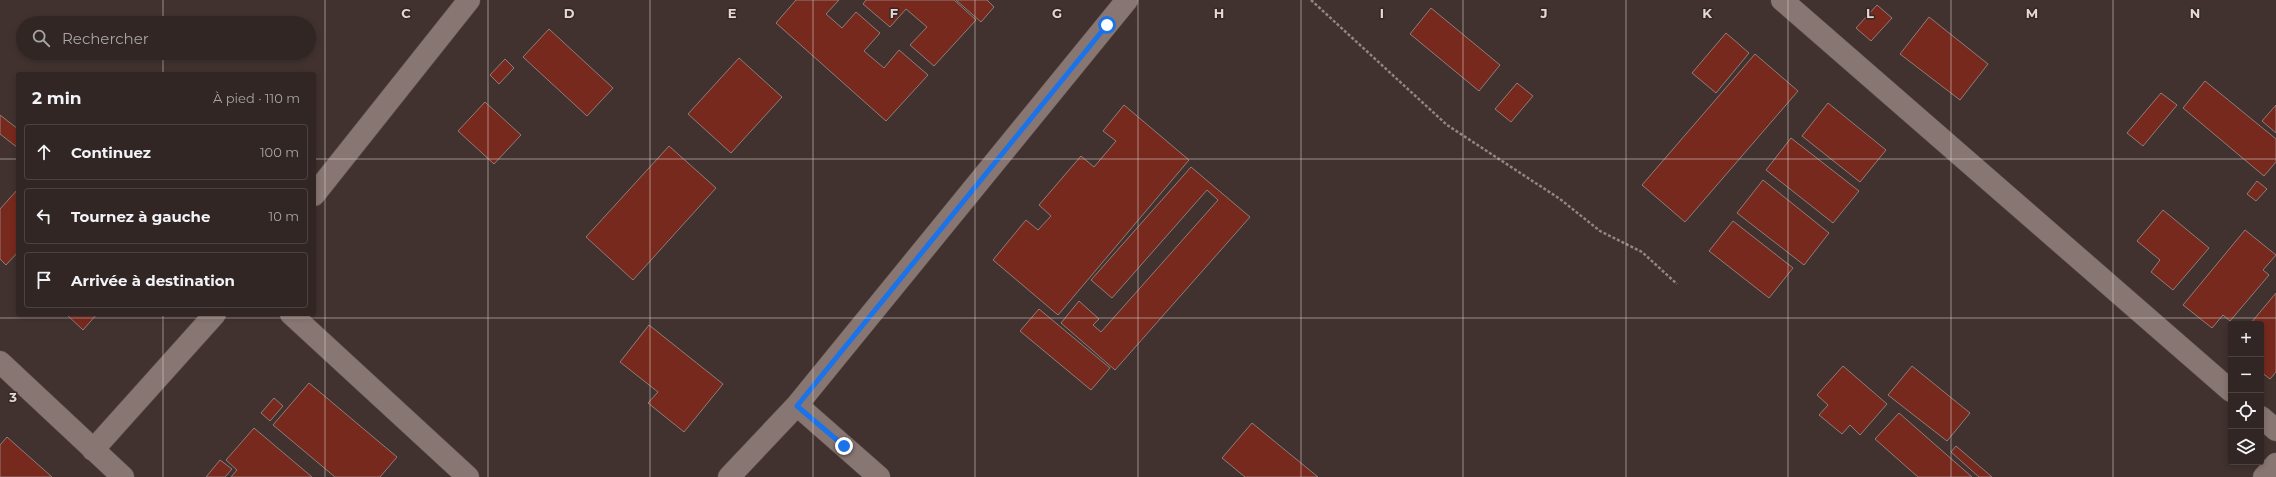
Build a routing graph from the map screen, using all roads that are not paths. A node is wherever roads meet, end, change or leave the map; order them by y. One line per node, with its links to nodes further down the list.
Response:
1 (469, 0): 4 (street)
2 (1127, 0): 9 (street)
3 (1782, 0): 8 (street)
4 (316, 192)
5 (213, 316): 12 (street)
6 (293, 316): 15 (street)
7 (3, 372): 12 (street)
8 (2228, 388)
9 (797, 406): 16 (street); 17 (street)
10 (2264, 420): 11 (street)
11 (2276, 430)
12 (93, 450): 14 (street)
13 (2276, 464): 18 (street)
14 (123, 477)
15 (468, 477)
16 (729, 477)
17 (879, 477)
18 (2264, 477)

